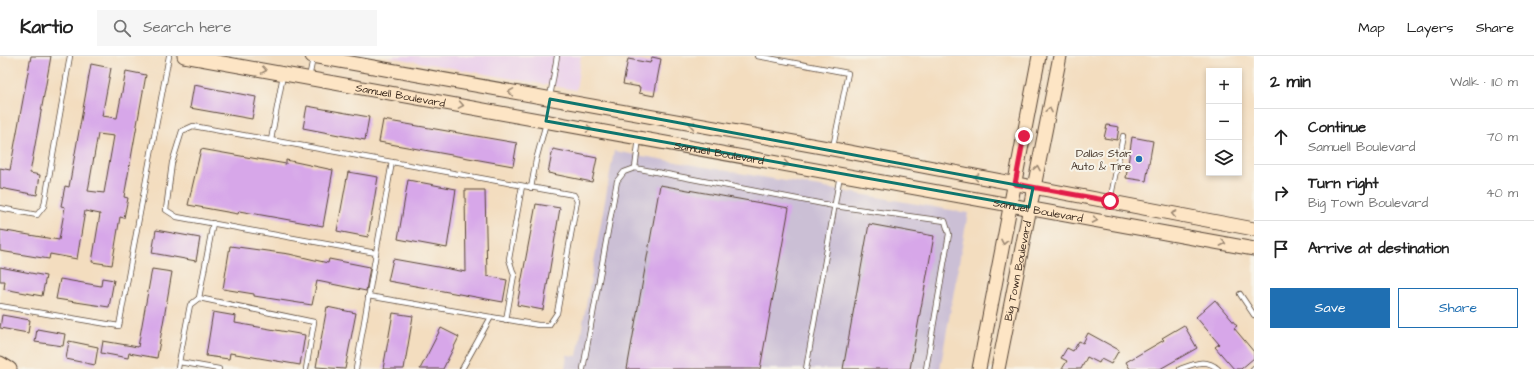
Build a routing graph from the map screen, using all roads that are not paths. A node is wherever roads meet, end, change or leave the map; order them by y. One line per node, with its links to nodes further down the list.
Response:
1 (70, 56): 29 (lane)
2 (169, 56): 37 (lane)
3 (184, 56): 9 (main road, Samuell Boulevard, one-way to 9)
4 (313, 56): 10 (lane); 11 (main road, Samuell Boulevard, one-way to 4)
5 (557, 56): 11 (lane)
6 (757, 56): 17 (lane)
7 (1039, 56): 21 (main road, Big Town Boulevard)
8 (1060, 56): 24 (main road, Big Town Boulevard, one-way to 8)
9 (283, 73): 10 (main road, Samuell Boulevard); 16 (lane)
10 (309, 78): 13 (main road, Samuell Boulevard, one-way to 13)
11 (550, 99): 12 (main road, Samuell Boulevard); 13 (main road)
12 (643, 116): 15 (main road); 17 (main road, Samuell Boulevard, one-way to 12)
13 (546, 121): 15 (main road, Samuell Boulevard, one-way to 15); 23 (lane)
14 (1123, 136): 25 (lane)
15 (639, 137): 19 (lane); 20 (main road, Samuell Boulevard, one-way to 20)
16 (271, 140): 18 (lane); 30 (lane)
17 (833, 149): 21 (main road, Samuell Boulevard, one-way to 17)
18 (392, 162): 22 (lane); 33 (lane)
19 (635, 168): 27 (lane); 49 (lane)
20 (840, 174): 26 (main road, Samuell Boulevard); 27 (lane)
21 (1015, 184): 24 (main road, Samuell Boulevard); 26 (main road, Big Town Boulevard)
22 (522, 186): 23 (lane); 40 (lane)
23 (531, 188): 40 (lane)
24 (1034, 188): 25 (main road, Samuell Boulevard); 28 (main road, Big Town Boulevard)
25 (1110, 201): 31 (main road, Samuell Boulevard, one-way to 25)
26 (1011, 204): 28 (main road, Samuell Boulevard); 52 (main road, Big Town Boulevard, one-way to 52)
27 (834, 206): 50 (lane); 51 (lane)
28 (1030, 207): 32 (main road, Samuell Boulevard, one-way to 32); 53 (main road, Big Town Boulevard)
29 (0, 208)
30 (214, 223): 33 (lane); 36 (lane)
31 (1254, 229)
32 (1254, 249)
33 (376, 253): 35 (lane)
34 (1240, 294): 38 (lane)
35 (368, 296): 39 (lane); 47 (lane)
36 (199, 298): 41 (lane); 46 (lane)
37 (0, 306)
38 (1254, 315)
39 (491, 317): 40 (lane); 48 (lane)
40 (506, 320)
41 (179, 362): 44 (lane); 45 (lane)
42 (0, 363): 43 (main road)
43 (10, 369)
44 (178, 369)
45 (219, 369)
46 (306, 369)
47 (356, 369)
48 (462, 369)
49 (583, 369)
50 (806, 369)
51 (926, 369)
52 (979, 369)
53 (998, 369)
54 (1180, 369): 55 (lane)
55 (1218, 369)

